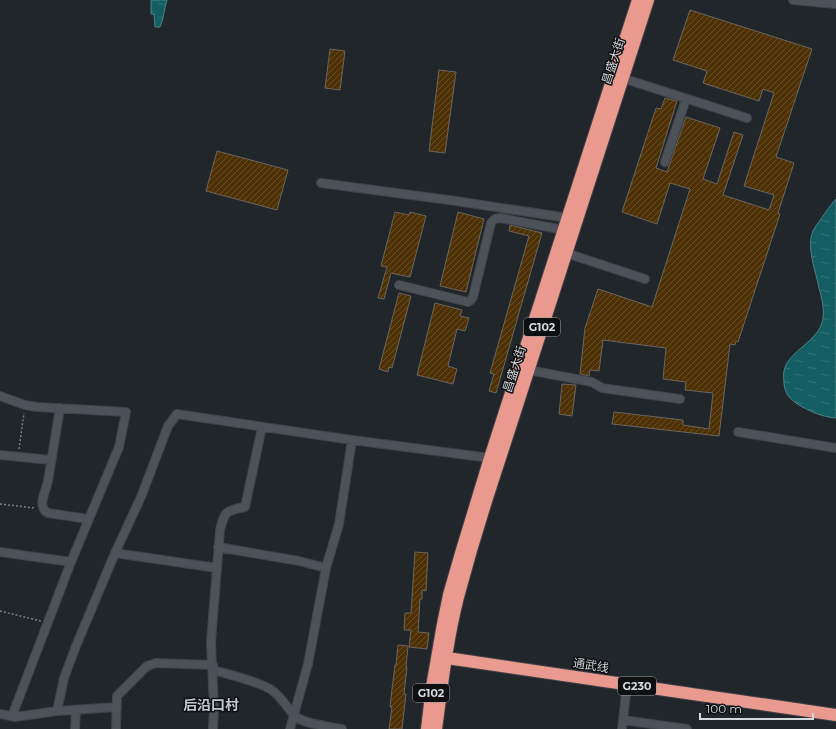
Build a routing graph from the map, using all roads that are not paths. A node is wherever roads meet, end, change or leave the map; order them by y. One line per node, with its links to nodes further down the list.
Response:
1 (638, 0): 10 (highway, 昌盛大街 / G102)
2 (648, 0): 5 (highway, 昌盛大街 / G102)
3 (793, 0): 4 (street)
4 (836, 4)
5 (622, 78): 6 (street); 12 (highway, 昌盛大街 / G102)
6 (686, 98): 7 (street); 8 (street)
7 (748, 118)
8 (666, 162)
9 (321, 183): 10 (street)
10 (568, 218): 11 (highway, 昌盛大街 / G102)
11 (564, 230): 14 (street); 24 (highway, 昌盛大街 / G102)
12 (566, 253): 13 (street); 15 (highway, 昌盛大街 / G102)
13 (645, 279)
14 (399, 285)
15 (528, 370): 17 (street); 33 (highway, 昌盛大街 / G102)
16 (0, 396): 18 (street)
17 (680, 399)
18 (60, 408): 25 (street); 26 (street)
19 (262, 426): 21 (street); 27 (street); 29 (street)
20 (738, 432): 22 (street)
21 (352, 440): 24 (street); 32 (street)
22 (836, 448)
23 (0, 455): 25 (street)
24 (490, 458): 33 (highway, 昌盛大街 / G102)
25 (51, 460): 26 (street)
26 (88, 519): 30 (street)
27 (218, 547): 31 (street); 32 (street)
28 (0, 552): 30 (street)
29 (115, 553): 31 (street); 38 (street)
30 (71, 562): 42 (street)
31 (217, 568): 34 (street)
32 (326, 568): 40 (street)
33 (442, 657): 35 (highway, 通武线 / G230); 49 (highway, 昌盛大街 / G102); 50 (highway, 昌盛大街 / G102)
34 (213, 668): 36 (street); 40 (street); 46 (street)
35 (626, 685): 41 (highway, 通武线 / G230); 43 (street)
36 (117, 707): 37 (street); 45 (street)
37 (76, 710): 38 (street); 44 (street)
38 (57, 711): 42 (street)
39 (0, 714): 42 (street)
40 (294, 715): 47 (street); 48 (street)
41 (836, 715)
42 (14, 716)
43 (623, 720): 51 (street); 52 (street)
44 (75, 729)
45 (116, 729)
46 (213, 729)
47 (290, 729)
48 (342, 729)
49 (426, 729)
50 (436, 729)
51 (622, 729)
52 (687, 729)

